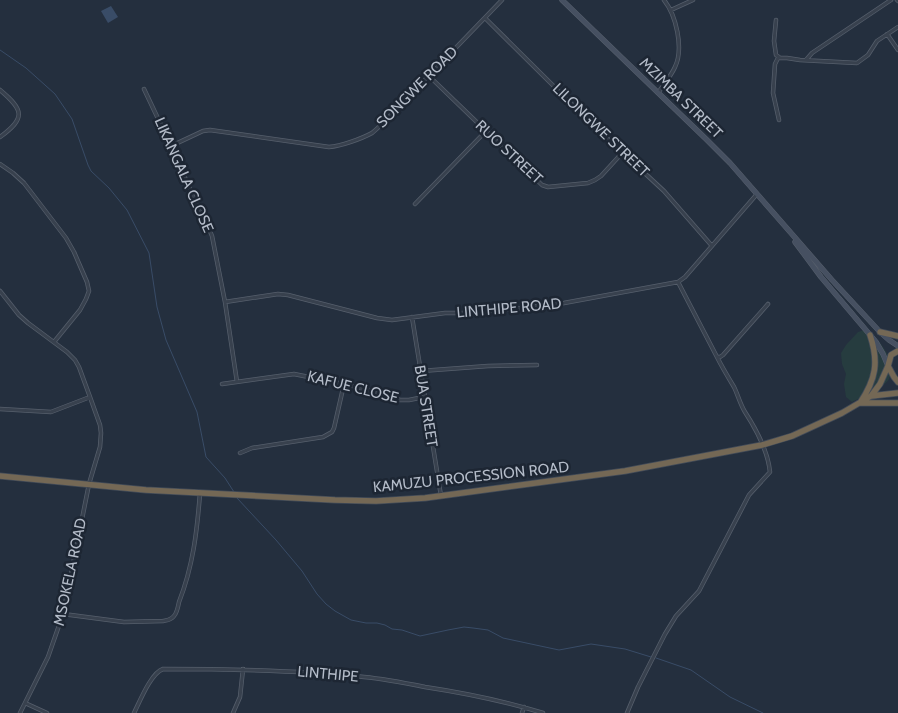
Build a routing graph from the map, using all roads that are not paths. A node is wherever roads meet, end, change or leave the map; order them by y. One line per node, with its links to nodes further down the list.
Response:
1 (502, 0): 8 (street, SONGWE ROAD)
2 (562, 0): 6 (main road, MZIMBA STREET)
3 (664, 0): 7 (street)
4 (693, 0): 7 (street)
5 (891, 0): 14 (street)
6 (567, 3): 18 (main road, MZIMBA STREET)
7 (671, 10): 18 (street)
8 (485, 18): 15 (street, SONGWE ROAD); 23 (street, LILONGWE STREET)
9 (776, 20): 13 (street)
10 (898, 27): 11 (street)
11 (887, 34): 12 (street); 14 (street)
12 (898, 50)
13 (780, 58): 14 (street); 19 (street)
14 (806, 61)
15 (429, 76): 20 (street, RUO STREET); 22 (street, SONGWE ROAD)
16 (144, 89): 22 (street, LIKANGALA CLOSE)
17 (0, 90): 21 (street)
18 (658, 92): 25 (main road, MZIMBA STREET)
19 (779, 120)
20 (486, 131): 23 (street, RUO STREET); 26 (street)
21 (0, 137)
22 (171, 146): 31 (street, LIKANGALA CLOSE)
23 (623, 152): 28 (street, LILONGWE STREET)
24 (0, 164): 37 (street)
25 (757, 194): 27 (main road, MZIMBA STREET); 28 (street)
26 (415, 204)
27 (778, 218): 34 (main road); 35 (main road)
28 (712, 246): 29 (street)
29 (678, 282): 33 (street, LINTHIPE ROAD); 40 (street)
30 (0, 291): 37 (street, MSOKELA ROAD)
31 (225, 302): 33 (street, LINTHIPE ROAD); 44 (street, LIKANGALA CLOSE)
32 (768, 304): 40 (street)
33 (412, 317): 43 (street, BUA STREET)
34 (880, 332): 36 (highway); 38 (main road)
35 (870, 335): 42 (main road); 52 (highway)
36 (898, 336)
37 (54, 342): 50 (street, MSOKELA ROAD)
38 (898, 346)
39 (898, 351): 42 (highway)
40 (718, 357): 55 (street)
41 (537, 366): 43 (street)
42 (888, 366): 45 (highway); 49 (highway)
43 (421, 371): 51 (street, BUA STREET)
44 (237, 382): 46 (street, KAFUE CLOSE); 47 (street, KAFUE CLOSE)
45 (898, 382)
46 (222, 384)
47 (344, 384): 51 (street, KAFUE CLOSE); 56 (street)
48 (898, 393): 49 (highway)
49 (871, 396): 52 (highway, KAMUZU PROCESSION ROAD)
50 (90, 397): 54 (street); 58 (street, MSOKELA ROAD)
51 (424, 397): 60 (street, BUA STREET)
52 (860, 403): 53 (highway); 55 (highway, KAMUZU PROCESSION ROAD)
53 (898, 403)
54 (0, 409)
55 (762, 445): 60 (highway, KAMUZU PROCESSION ROAD); 71 (street)
56 (240, 453)
57 (0, 476): 58 (highway, KAMUZU PROCESSION ROAD)
58 (89, 484): 59 (highway, KAMUZU PROCESSION ROAD); 61 (street, MSOKELA ROAD)
59 (200, 492): 60 (highway, KAMUZU PROCESSION ROAD); 61 (street)
60 (441, 496)
61 (63, 614): 63 (street, MSOKELA ROAD)
62 (243, 669): 64 (street, LINTHIPE); 67 (street, LINTHIPE); 68 (street)
63 (25, 703): 65 (street, MSOKELA ROAD); 66 (street)
64 (524, 707): 69 (street); 70 (street, LINTHIPE)
65 (20, 713)
66 (47, 713)
67 (134, 713)
68 (234, 713)
69 (522, 713)
70 (543, 713)
71 (628, 713)

